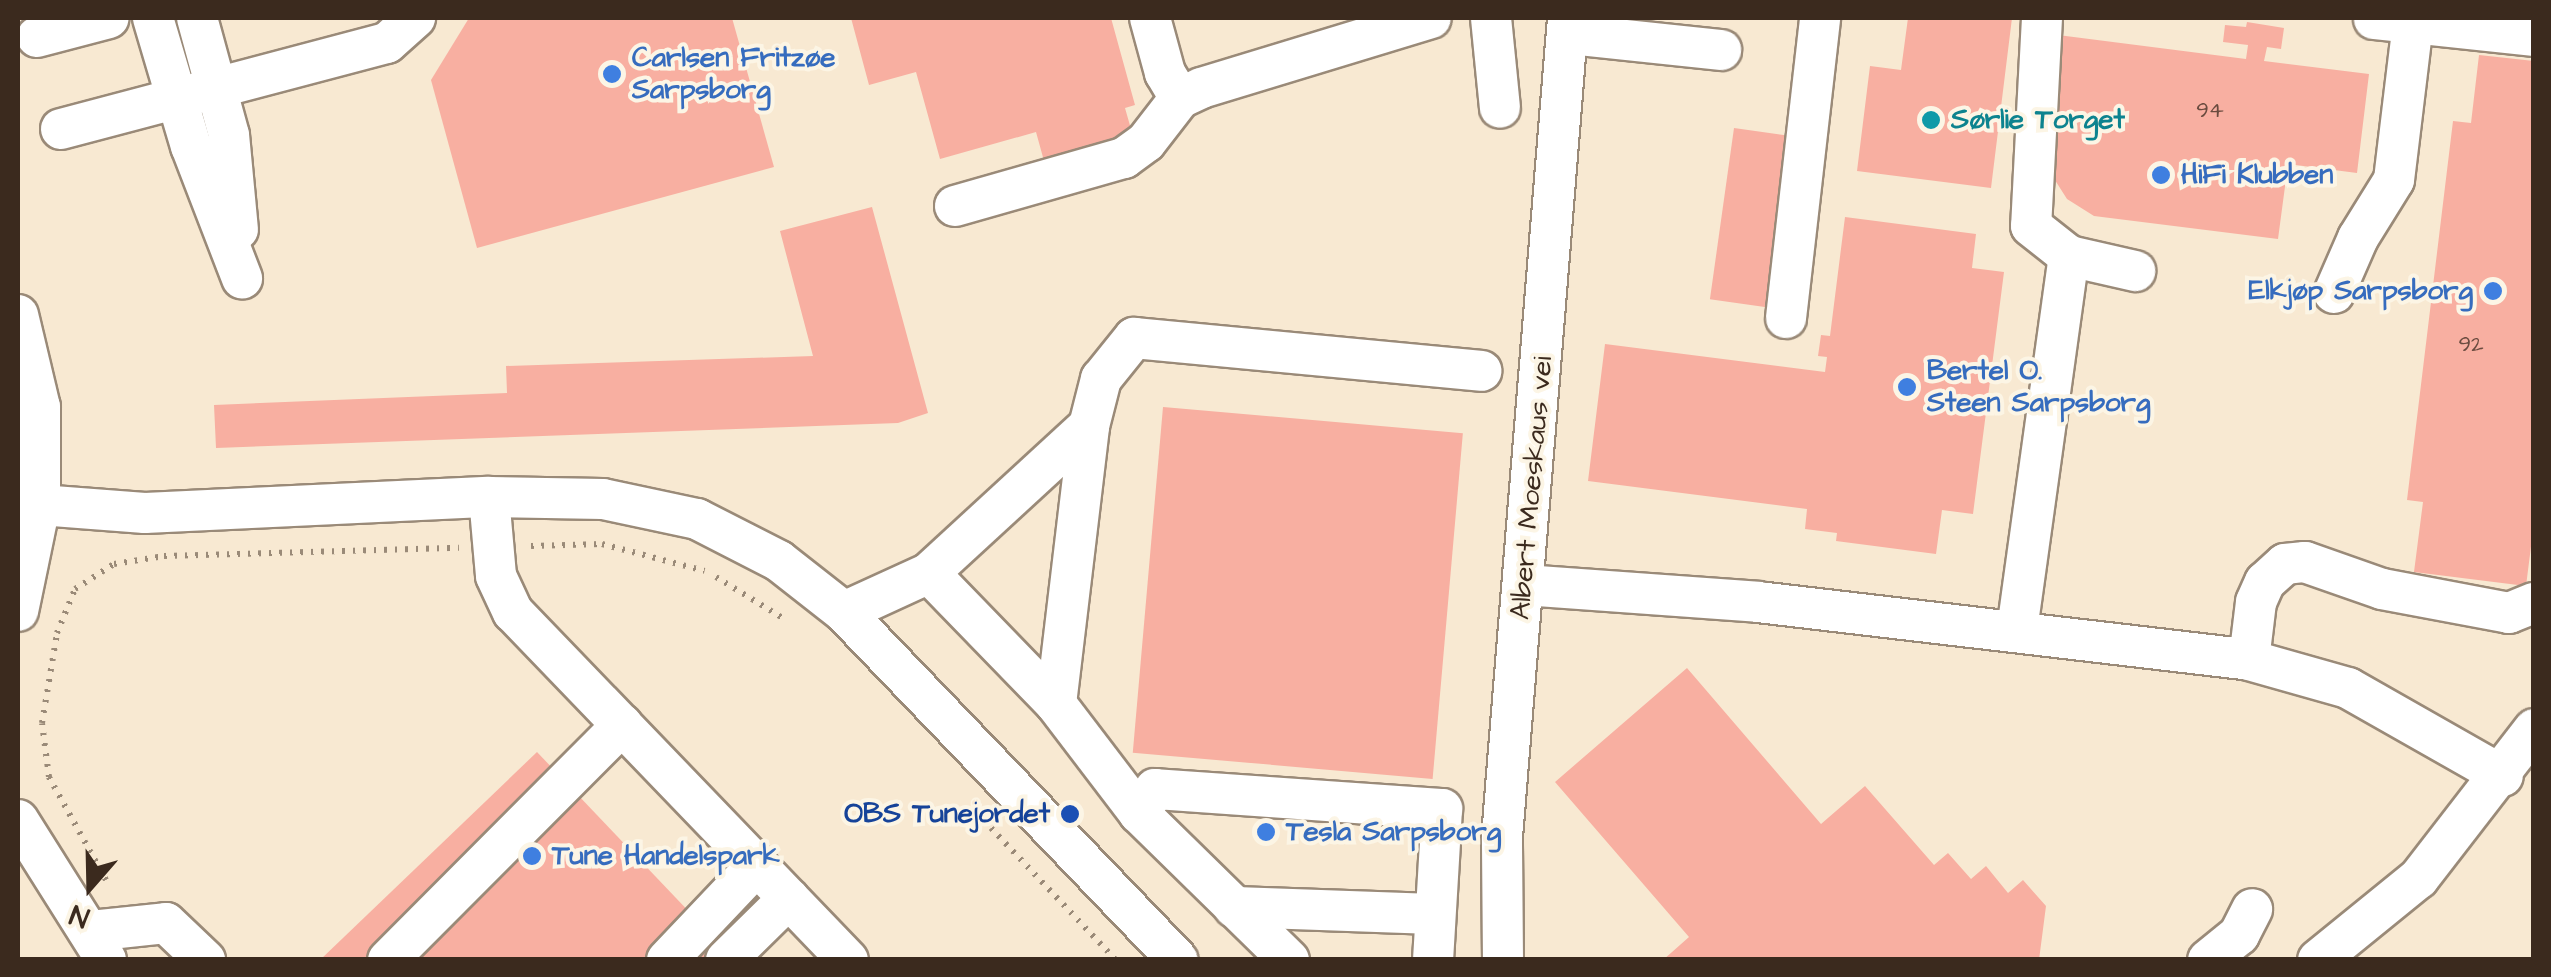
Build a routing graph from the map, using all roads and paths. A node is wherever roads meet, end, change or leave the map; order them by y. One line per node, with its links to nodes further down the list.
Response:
1 (110, 18): 13 (street)
2 (153, 18): 16 (street)
3 (197, 18): 15 (street)
4 (415, 18): 15 (street)
5 (1150, 18): 17 (street)
6 (1431, 18): 17 (street)
7 (1491, 18): 18 (street)
8 (1820, 18): 25 (street)
9 (2042, 18): 21 (street)
10 (2393, 21): 12 (street); 23 (street)
11 (1569, 26): 14 (street); 32 (street, Albert Moeskaus vei)
12 (2534, 36)
13 (37, 37)
14 (1721, 50)
15 (216, 88): 16 (street); 16 (street)
16 (176, 98): 19 (street)
17 (1180, 98): 20 (street)
18 (1500, 108)
19 (61, 129)
20 (955, 206)
21 (2069, 256): 22 (street); 37 (street)
22 (2135, 271)
23 (2334, 293)
24 (18, 315): 29 (street)
25 (1786, 318)
26 (1481, 371): 27 (street)
27 (1089, 426): 31 (street); 39 (street)
28 (488, 498): 29 (street); 30 (street); 35 (street)
29 (29, 502): 34 (street)
30 (493, 547): 36 (path); 40 (street); 51 (path)
31 (929, 573): 35 (street); 39 (street)
32 (1523, 585): 37 (street); 61 (street, Albert Moeskaus vei)
33 (2534, 603): 38 (street)
34 (18, 611)
35 (844, 612): 58 (street)
36 (792, 624)
37 (2017, 630): 38 (street)
38 (2249, 660): 42 (street)
39 (1056, 704): 43 (street)
40 (622, 725): 46 (street); 53 (street)
41 (2534, 729): 42 (street)
42 (2504, 776): 63 (street)
43 (1138, 813): 48 (street); 50 (street)
44 (982, 818): 57 (path)
45 (18, 820): 51 (street)
46 (757, 864): 47 (street); 54 (street)
47 (789, 898): 55 (street); 56 (street)
48 (1234, 907): 50 (street); 59 (street)
49 (2252, 909): 62 (street)
50 (1435, 914): 60 (street)
51 (109, 937): 52 (street)
52 (205, 960)
53 (388, 960)
54 (667, 960)
55 (726, 960)
56 (848, 960)
57 (1116, 960)
58 (1178, 960)
59 (1289, 960)
60 (1433, 960)
61 (1503, 960)
62 (2208, 960)
63 (2318, 960)

